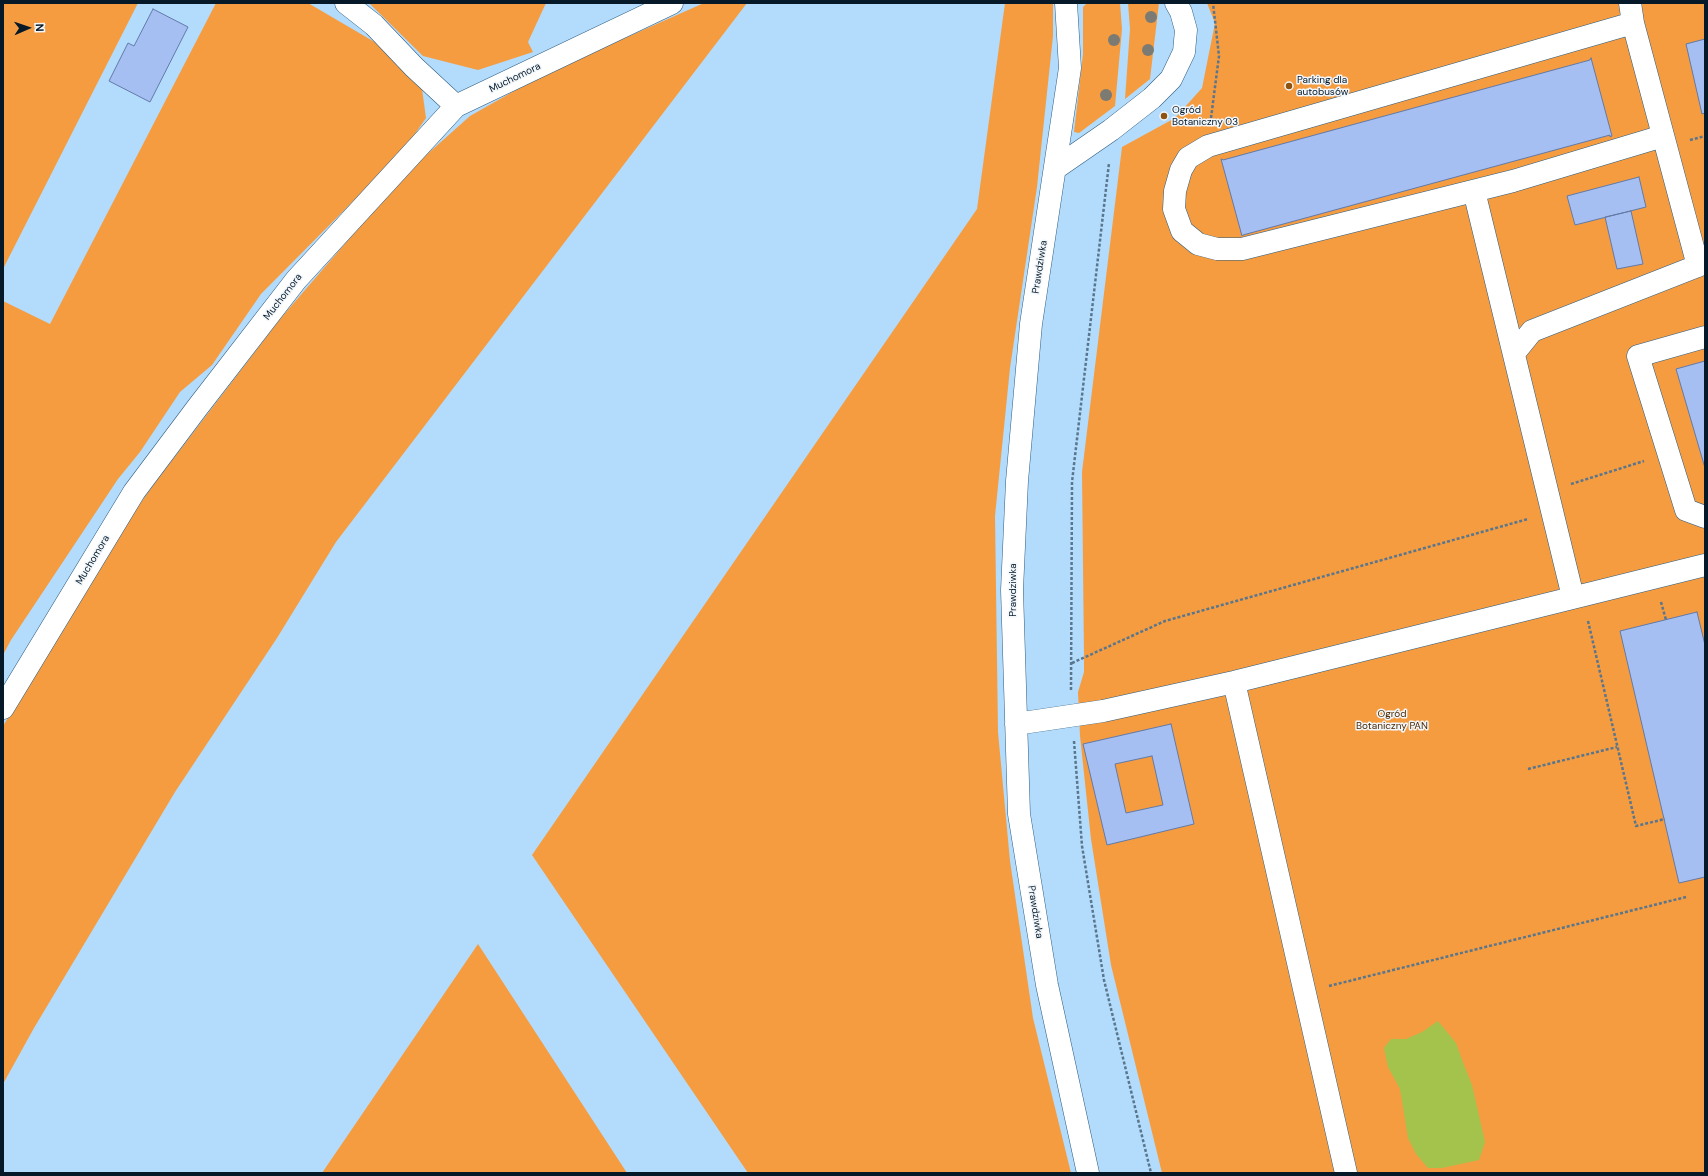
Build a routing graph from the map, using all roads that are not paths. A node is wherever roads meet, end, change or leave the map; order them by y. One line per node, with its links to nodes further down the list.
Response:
1 (346, 3): 6 (street)
2 (672, 3): 6 (street, Muchomora)
3 (1066, 3): 8 (street, Prawdziwka)
4 (1176, 3): 8 (street)
5 (1631, 13): 7 (street); 9 (street)
6 (456, 106): 17 (street, Muchomora)
7 (1663, 136): 9 (street); 10 (street)
8 (1056, 168): 18 (street, Prawdziwka)
9 (1474, 191): 12 (street)
10 (1702, 265): 12 (street)
11 (1705, 337): 13 (street)
12 (1515, 352): 15 (street)
13 (1705, 517)
14 (1705, 565): 15 (street)
15 (1578, 596): 16 (street)
16 (1234, 682): 18 (street); 20 (street)
17 (3, 708)
18 (1016, 724): 19 (street, Prawdziwka)
19 (1088, 1173)
20 (1346, 1173)

